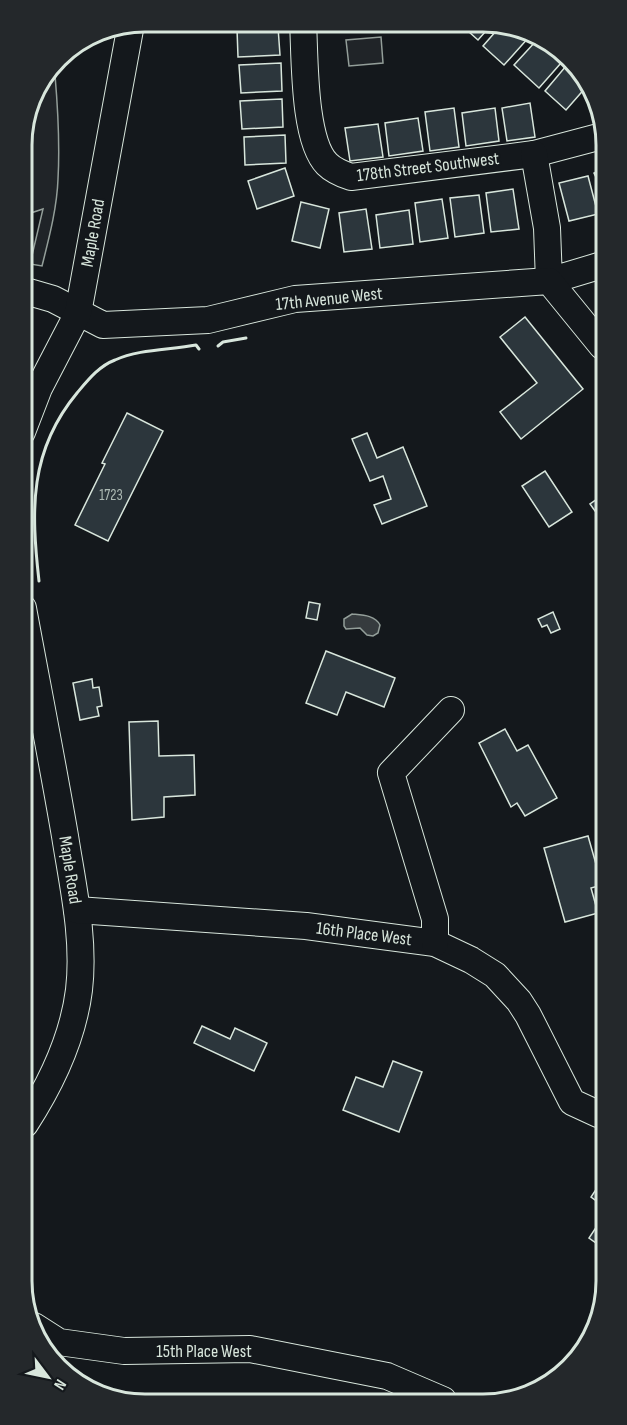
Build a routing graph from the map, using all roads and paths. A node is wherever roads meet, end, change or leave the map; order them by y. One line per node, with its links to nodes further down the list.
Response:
1 (304, 32): 4 (street, 178th Street Southwest)
2 (129, 33): 8 (street, Maple Road)
3 (596, 138): 4 (street, 178th Street Southwest)
4 (534, 154): 6 (street)
5 (596, 267): 6 (street, 17th Avenue West)
6 (549, 281): 8 (street, 17th Avenue West); 9 (street)
7 (32, 293): 8 (street, 17th Avenue West)
8 (78, 313): 10 (street, Maple Road)
9 (596, 337)
10 (32, 406)
11 (32, 658): 13 (street, Maple Road)
12 (451, 710): 14 (street)
13 (77, 910): 14 (street, 16th Place West); 15 (street, Maple Road)
14 (435, 943): 16 (street, 16th Place West)
15 (32, 1111)
16 (595, 1113)
17 (45, 1333): 18 (street, 15th Place West)
18 (429, 1394)

